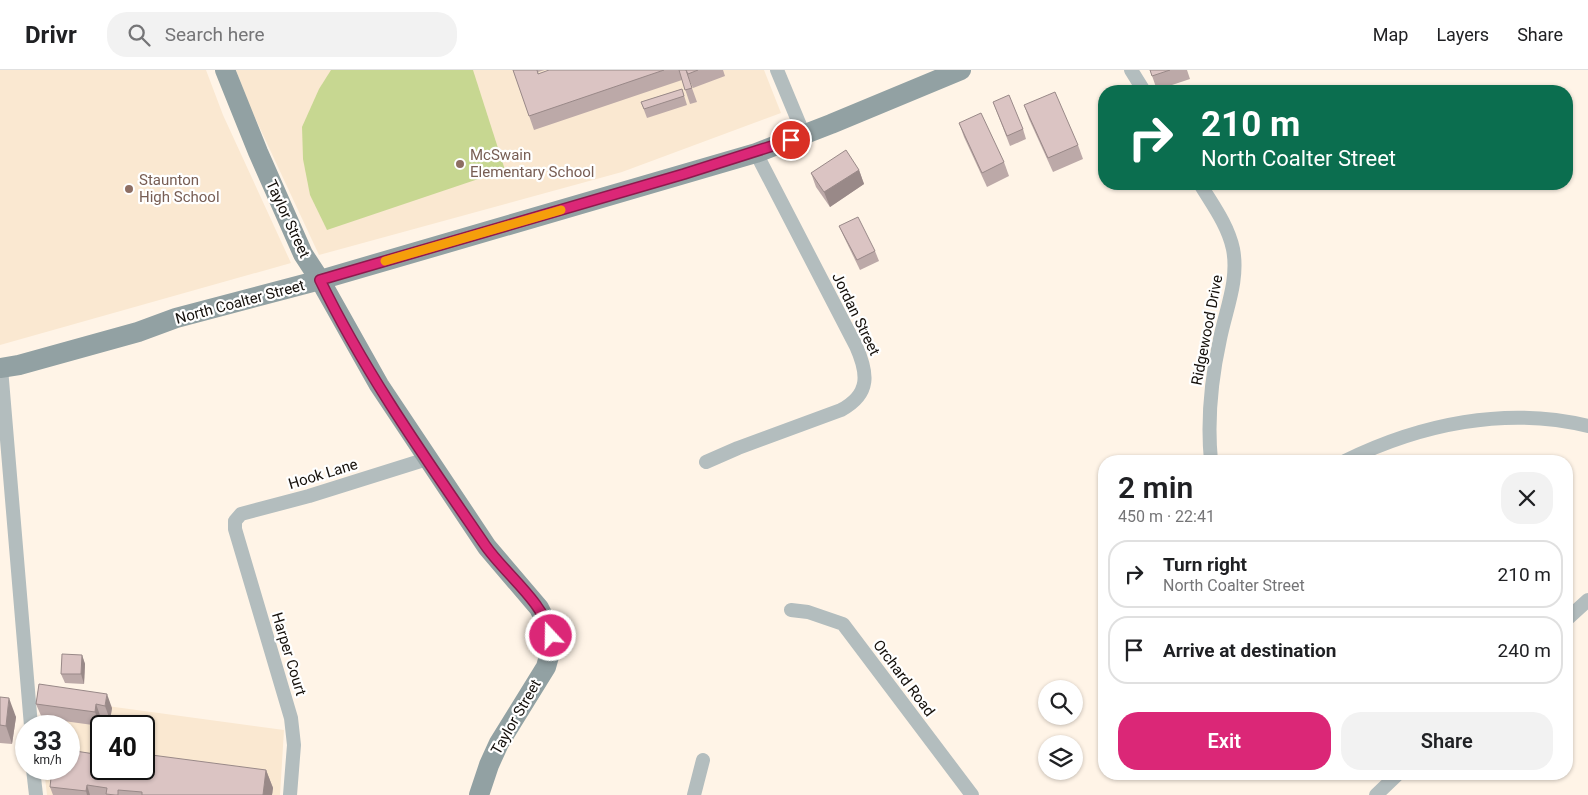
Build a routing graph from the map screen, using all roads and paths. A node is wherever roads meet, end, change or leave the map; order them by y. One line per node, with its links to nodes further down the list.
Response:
1 (225, 70): 9 (street, Taylor Street)
2 (777, 70): 6 (street)
3 (961, 70): 6 (street, North Coalter Street)
4 (1131, 70): 5 (street)
5 (1140, 85)
6 (804, 135): 7 (street, North Coalter Street)
7 (756, 153): 9 (street, North Coalter Street); 15 (street, Jordan Street)
8 (1204, 190): 12 (street, Ridgewood Drive)
9 (320, 280): 10 (street, North Coalter Street); 14 (street, Taylor Street)
10 (1, 368): 20 (street)
11 (1588, 426): 13 (street)
12 (1211, 455)
13 (1358, 455)
14 (427, 459): 16 (street, Hook Lane); 26 (street, Taylor Street)
15 (706, 462)
16 (234, 524): 25 (street, Harper Court)
17 (1588, 600): 19 (street)
18 (791, 610): 28 (street, Orchard Road)
19 (1573, 614)
20 (30, 715)
21 (703, 760): 27 (street)
22 (34, 780): 24 (street)
23 (1392, 780): 29 (street)
24 (36, 795)
25 (290, 795)
26 (480, 795)
27 (694, 795)
28 (972, 795)
29 (1376, 795)

